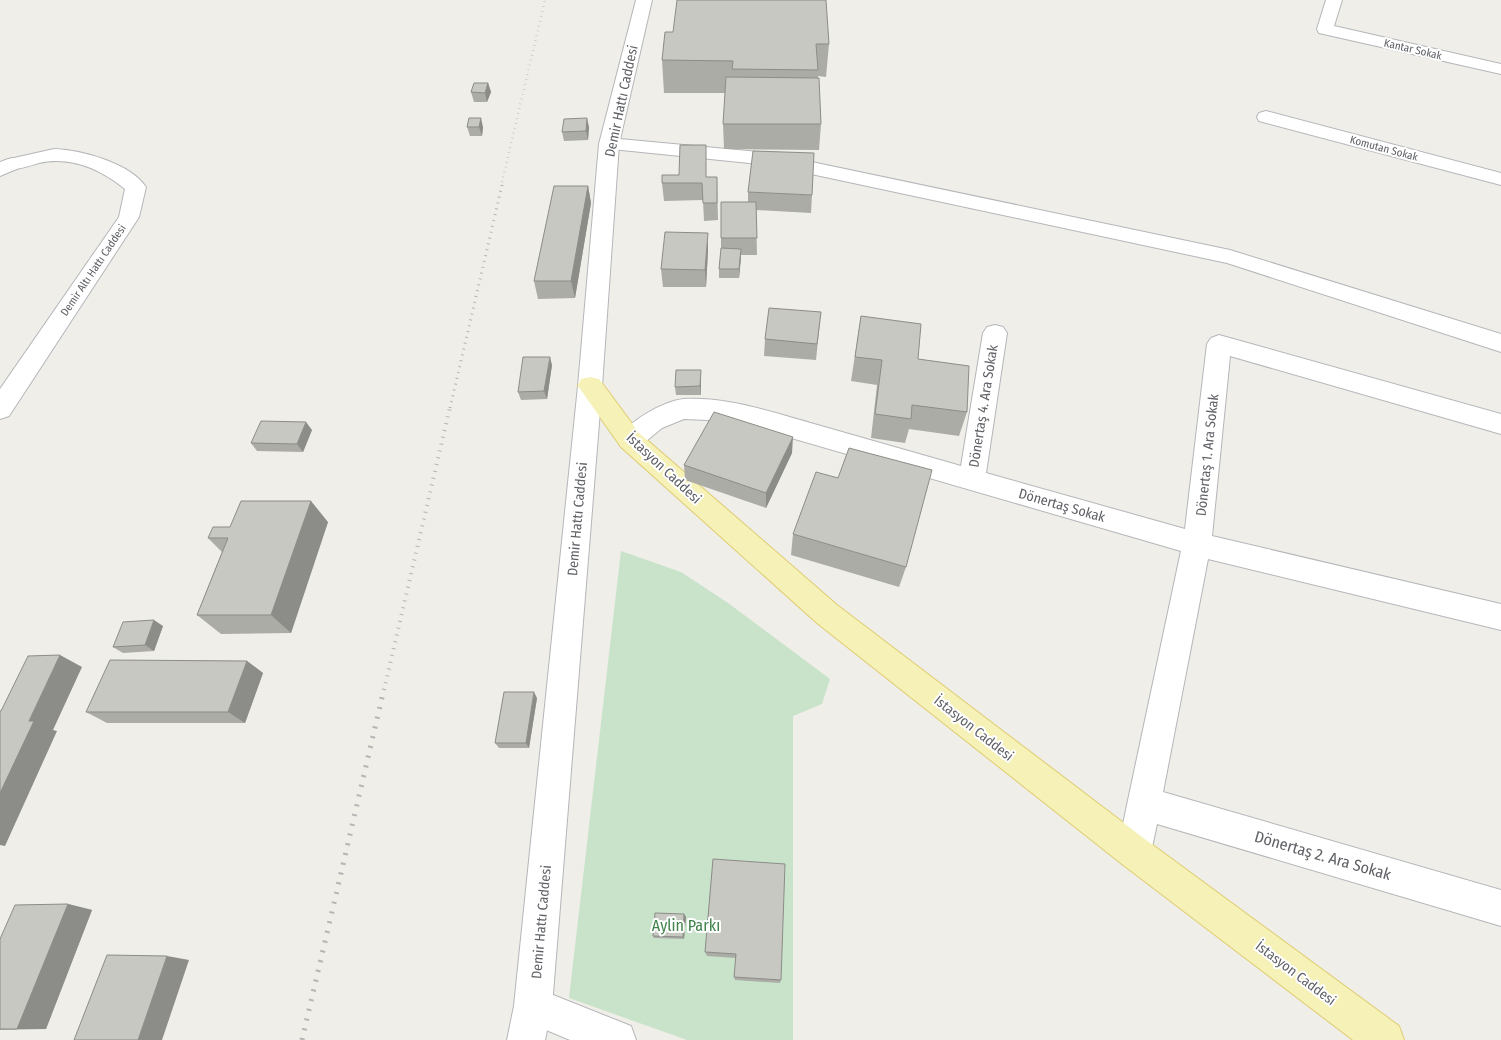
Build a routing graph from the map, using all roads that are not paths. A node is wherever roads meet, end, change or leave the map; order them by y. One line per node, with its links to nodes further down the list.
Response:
1 (644, 0): 5 (street, Demir Hattı Caddesi)
2 (1334, 0): 3 (street, Kantar Sokak)
3 (1501, 69)
4 (1266, 117): 7 (street, Komutan Sokak)
5 (609, 144): 9 (street); 10 (street, Demir Hattı Caddesi)
6 (6, 167): 11 (street, Demir Altı Hattı Caddesi)
7 (1501, 179)
8 (995, 333): 14 (street, Dönertaş 4. Ara Sokak)
9 (1501, 343)
10 (590, 386): 13 (main road, İstasyon Caddesi); 20 (street, Demir Hattı Caddesi)
11 (0, 410)
12 (1501, 424): 15 (street, Dönertaş 1. Ara Sokak)
13 (630, 440): 14 (street, Dönertaş Sokak); 18 (main road, İstasyon Caddesi)
14 (972, 479): 15 (street, Dönertaş Sokak)
15 (1197, 544): 16 (street, Dönertaş Sokak); 17 (street, Dönertaş 1. Ara Sokak)
16 (1501, 617)
17 (1144, 803): 18 (street, Dönertaş 1. Ara Sokak); 19 (street, Dönertaş 2. Ara Sokak)
18 (1134, 852): 22 (main road, İstasyon Caddesi)
19 (1501, 908)
20 (530, 1023): 21 (street)
21 (617, 1040)
22 (1385, 1040)

